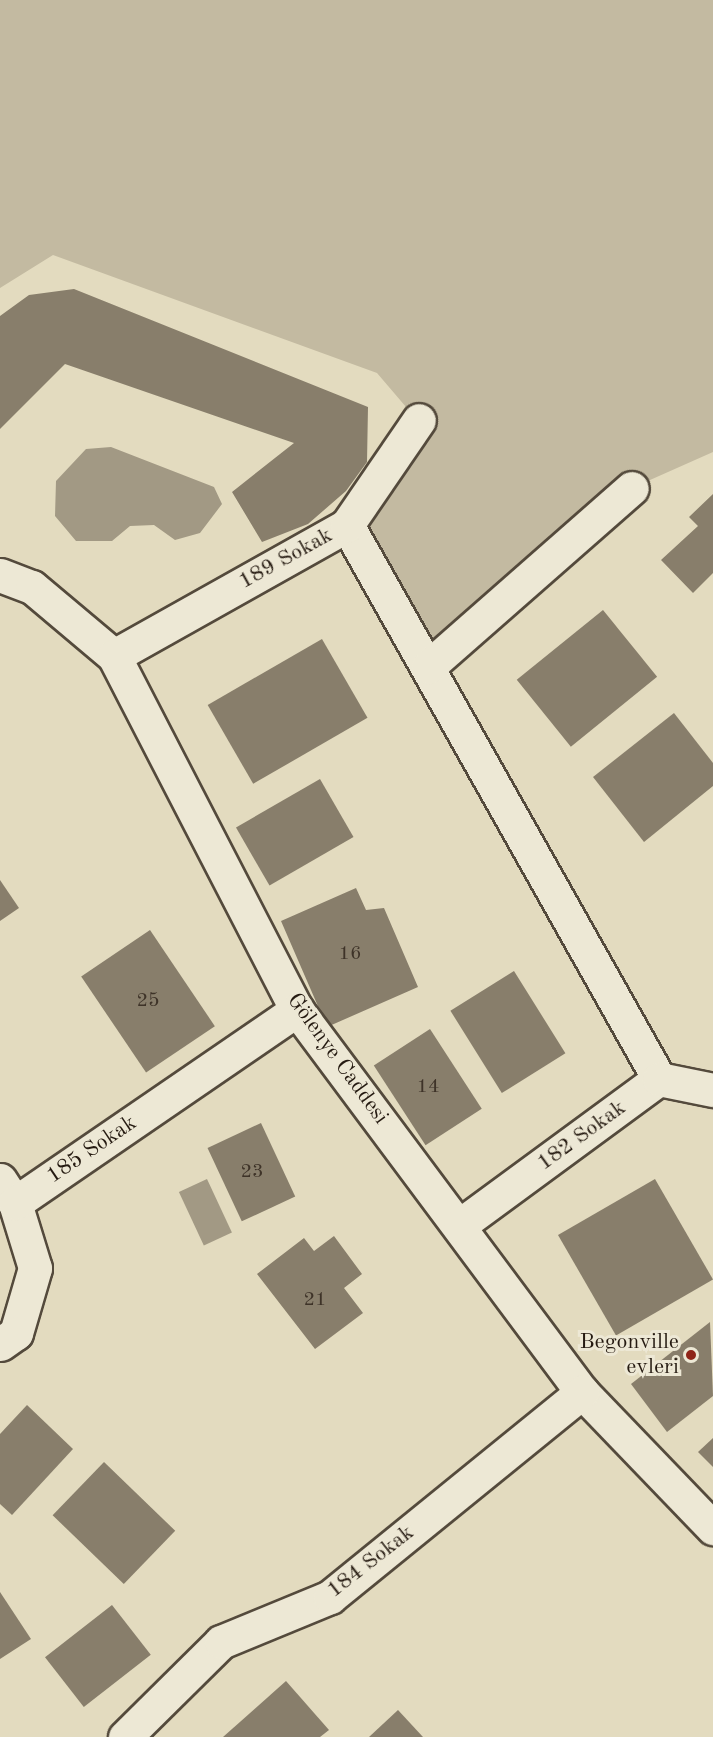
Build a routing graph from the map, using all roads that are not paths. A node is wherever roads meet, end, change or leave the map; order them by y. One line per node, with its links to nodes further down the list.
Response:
1 (418, 420): 3 (street, 189 Sokak)
2 (632, 488): 6 (street)
3 (347, 525): 5 (street, 189 Sokak); 6 (street)
4 (0, 575): 5 (street, Gölenye Caddesi)
5 (114, 656): 7 (street, Gölenye Caddesi)
6 (428, 667): 8 (street)
7 (297, 1010): 10 (street, 185 Sokak); 11 (street, Gölenye Caddesi)
8 (659, 1078): 9 (street); 11 (street, 182 Sokak)
9 (713, 1090)
10 (7, 1192): 12 (street, 185 Sokak)
11 (460, 1225): 13 (street, Gölenye Caddesi)
12 (0, 1344)
13 (582, 1392): 14 (street, Gölenye Caddesi); 15 (street, 184 Sokak)
14 (713, 1528)
15 (125, 1737)

